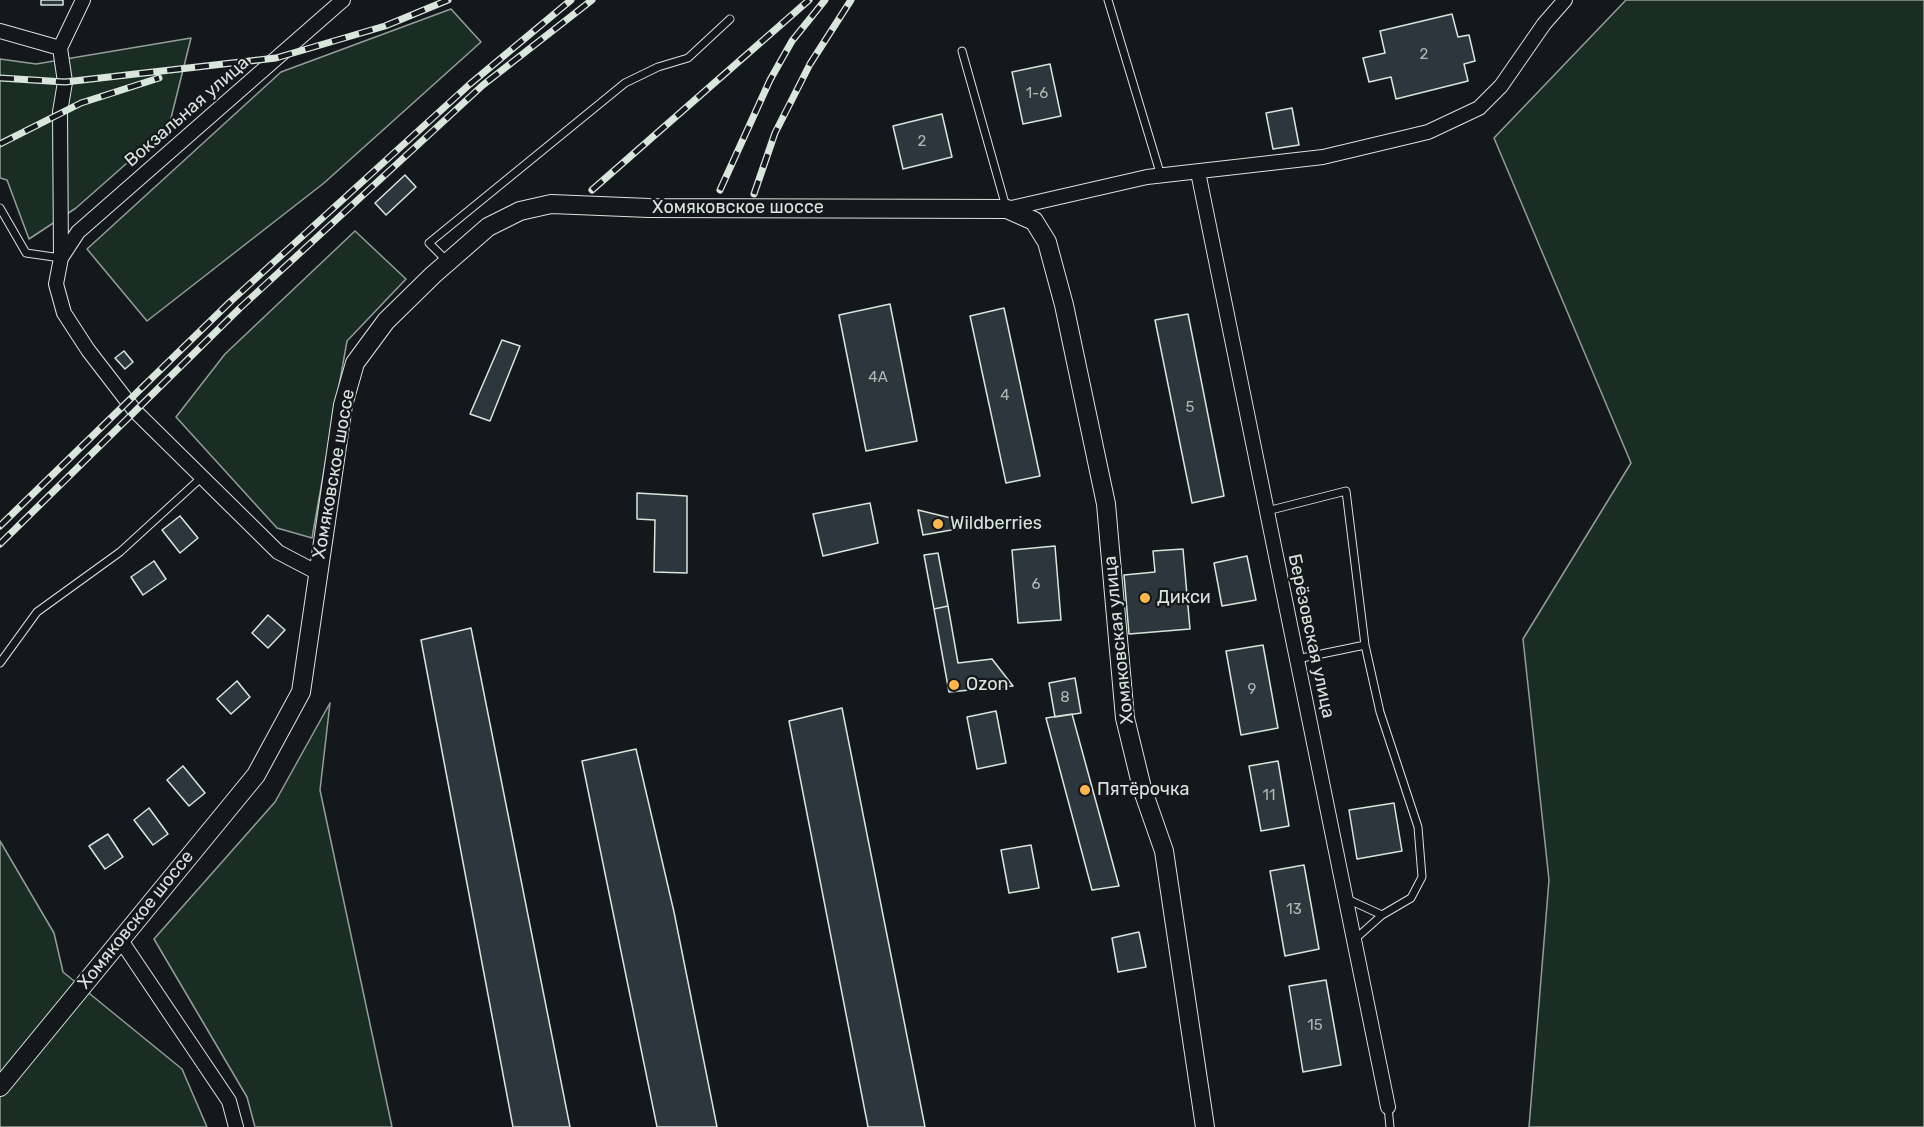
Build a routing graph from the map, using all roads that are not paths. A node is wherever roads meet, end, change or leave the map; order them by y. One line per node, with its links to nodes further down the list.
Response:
1 (83, 0): 7 (street)
2 (343, 0): 13 (street, Вокзальная улица)
3 (1108, 0): 10 (lane)
4 (1565, 0): 9 (street)
5 (730, 20): 14 (lane)
6 (0, 31): 7 (street)
7 (60, 48): 13 (street)
8 (962, 51): 12 (lane)
9 (1198, 172): 10 (street); 16 (street, Берёзовская улица)
10 (1161, 176): 12 (street)
11 (0, 208): 13 (lane)
12 (1007, 209): 14 (street, Хомяковское шоссе); 28 (street, Хомяковская улица)
13 (61, 258): 15 (street)
14 (448, 262): 17 (street, Хомяковское шоссе)
15 (202, 477): 17 (street); 20 (lane)
16 (1267, 511): 18 (lane); 19 (street, Берёзовская улица)
17 (318, 573): 23 (street, Хомяковское шоссе)
18 (1365, 645): 19 (lane); 22 (lane)
19 (1297, 659): 21 (street, Берёзовская улица)
20 (0, 663)
21 (1346, 898): 22 (lane); 24 (street, Берёзовская улица)
22 (1382, 915): 24 (lane)
23 (120, 939): 25 (street, Хомяковское шоссе); 27 (street)
24 (1354, 940): 26 (street, Берёзовская улица)
25 (0, 1087)
26 (1388, 1107): 29 (lane)
27 (236, 1127)
28 (1205, 1127)
29 (1390, 1127)

